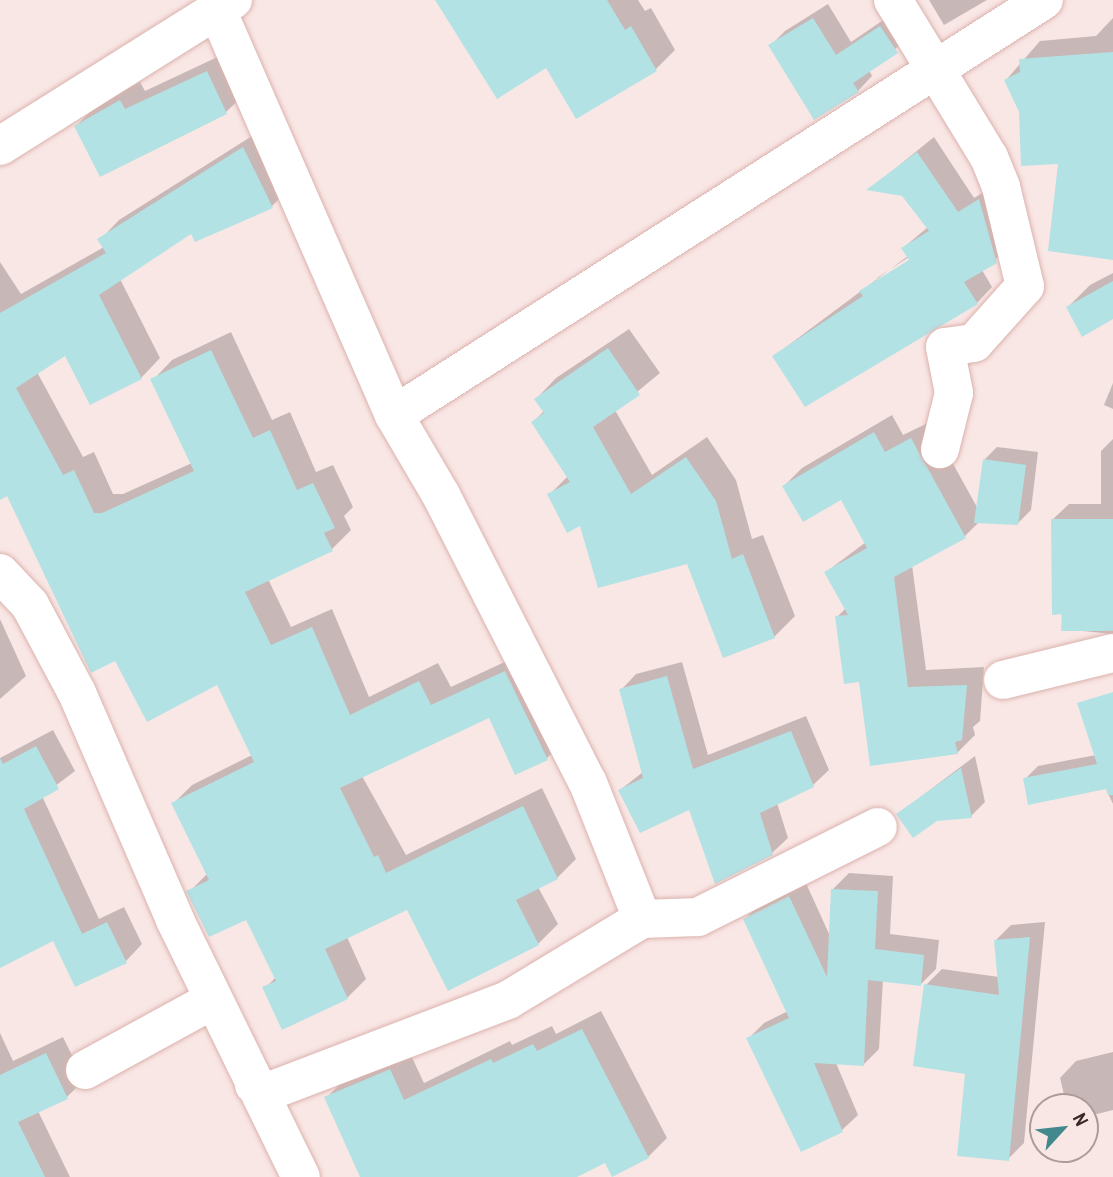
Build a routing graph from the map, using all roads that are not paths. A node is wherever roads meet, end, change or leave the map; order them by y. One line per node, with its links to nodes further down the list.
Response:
1 (893, 0): 4 (street)
2 (1044, 0): 4 (street)
3 (225, 5): 5 (street); 6 (street)
4 (936, 69): 6 (street); 7 (street)
5 (0, 146)
6 (394, 415): 12 (street)
7 (940, 449)
8 (0, 573): 13 (street)
9 (1113, 653): 10 (street)
10 (1003, 680)
11 (878, 827): 12 (street)
12 (642, 919): 15 (street)
13 (214, 1000): 14 (street); 15 (street)
14 (85, 1070)
15 (254, 1085): 16 (street)
16 (301, 1177)

